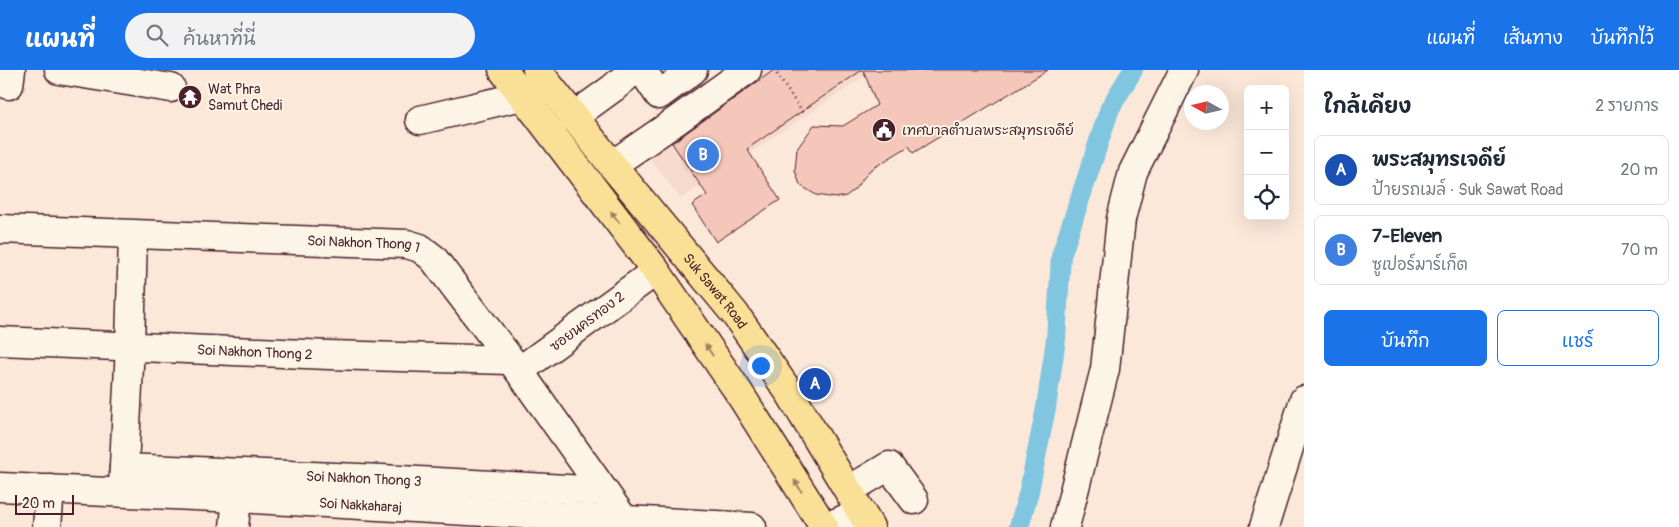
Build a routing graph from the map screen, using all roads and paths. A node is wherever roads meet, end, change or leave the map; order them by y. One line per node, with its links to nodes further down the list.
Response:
1 (59, 70): 10 (street)
2 (502, 70): 11 (main road)
3 (537, 70): 13 (main road, Suk Sawat Road)
4 (634, 70): 13 (street)
5 (642, 70): 6 (street)
6 (692, 70)
7 (747, 70): 15 (street)
8 (774, 70): 12 (path)
9 (1184, 70): 37 (street)
10 (171, 88)
11 (522, 96): 14 (street); 18 (main road, one-way to 11)
12 (802, 113)
13 (573, 116): 15 (main road, Suk Sawat Road)
14 (420, 120)
15 (612, 165): 29 (main road, Suk Sawat Road)
16 (0, 230): 17 (street, Soi Nakhon Thong 1)
17 (133, 235): 20 (street); 21 (street, Soi Nakhon Thong 1)
18 (656, 271): 21 (street, ซอยนครทอง 2); 36 (main road, one-way to 18)
19 (0, 341): 20 (street, Soi Nakhon Thong 2)
20 (130, 346): 21 (street, Soi Nakhon Thong 2); 23 (street)
21 (514, 366): 26 (street, Soi Nakhon Thong 1)
22 (1304, 400): 38 (street)
23 (123, 480): 25 (street, Soi Nakkaharaj); 26 (street, Soi Nakhon Thong 3); 27 (street, Soi Nakkaharaj)
24 (0, 487): 25 (street, Soi Nakkaharaj)
25 (50, 489): 33 (street)
26 (604, 491): 31 (street, Soi Nakhon Thong 1)
27 (237, 498): 30 (street, Soi Nakkaharaj); 34 (street)
28 (914, 500): 29 (street)
29 (860, 510): 36 (street)
30 (415, 517): 31 (street, Soi Nakkaharaj)
31 (629, 523): 32 (street, Soi Nakkaharaj)
32 (718, 526): 35 (street, Soi Nakkaharaj)
33 (46, 527)
34 (234, 527)
35 (752, 527)
36 (825, 527)
37 (1065, 527)
38 (1264, 527)

